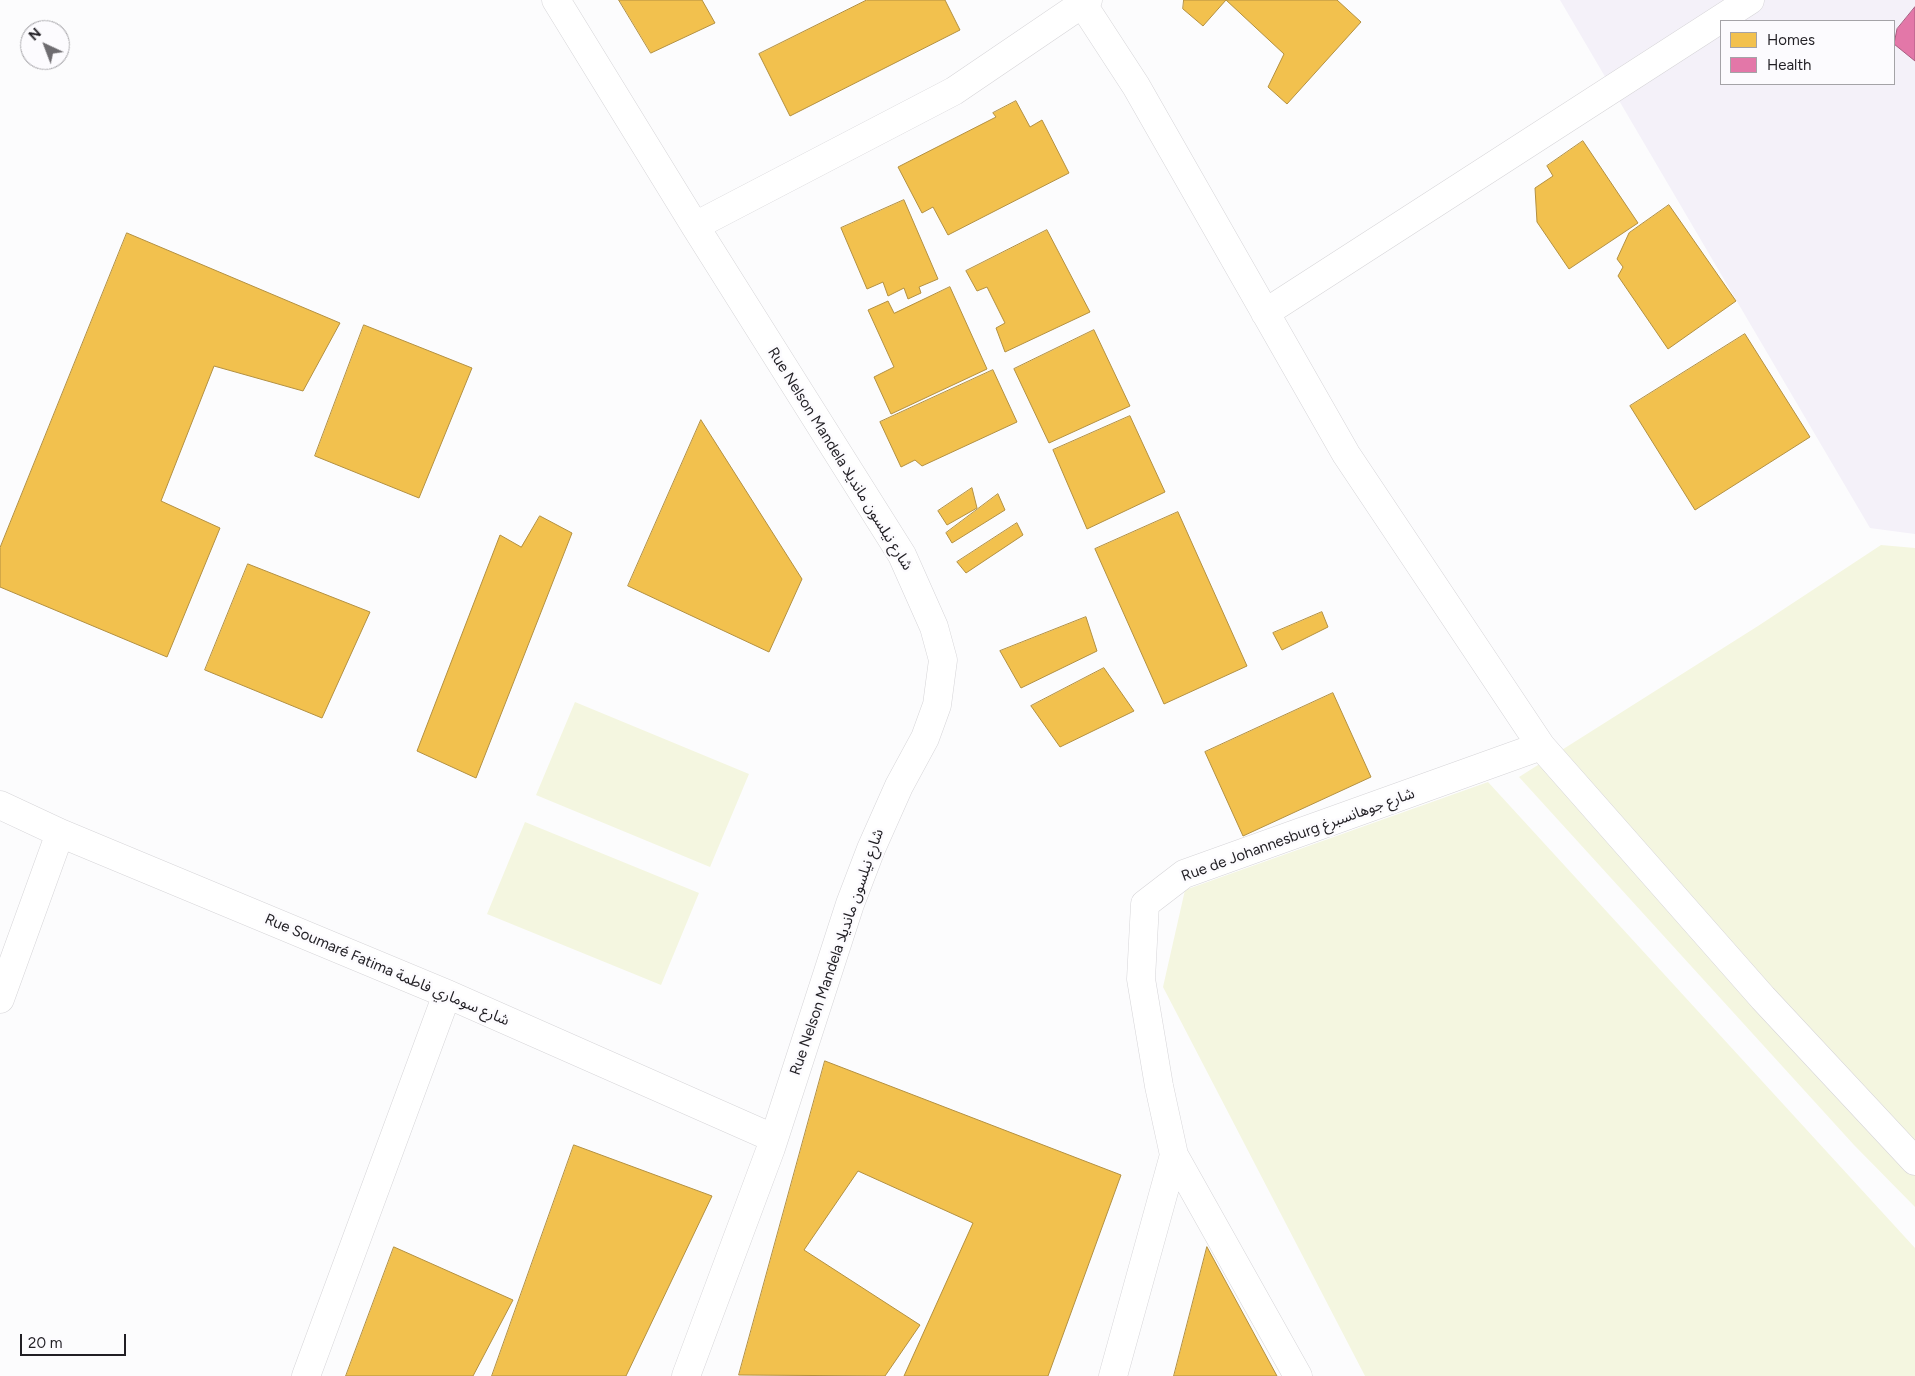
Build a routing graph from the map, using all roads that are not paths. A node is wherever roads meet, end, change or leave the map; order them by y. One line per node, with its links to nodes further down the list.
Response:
1 (556, 0): 4 (street, Rue Nelson Mandela شارع نيلسون مانديلا)
2 (1750, 0): 5 (street)
3 (1084, 1): 4 (street); 5 (street)
4 (695, 226): 11 (street, Rue Nelson Mandela شارع نيلسون مانديلا)
5 (1265, 313): 6 (street)
6 (1540, 746): 12 (street, Rue de Johannesburg شارع جوهانسبرغ); 13 (street)
7 (0, 805): 8 (street, Rue Soumaré Fatima شارع سوماري فاطمة)
8 (60, 833): 9 (street, Rue Soumaré Fatima شارع سوماري فاطمة); 10 (street)
9 (447, 994): 11 (street, Rue Soumaré Fatima شارع سوماري فاطمة); 14 (street)
10 (0, 999)
11 (773, 1138): 15 (street, Rue Nelson Mandela شارع نيلسون مانديلا)
12 (1174, 1154): 16 (street); 17 (street, Rue de Johannesburg شارع جوهانسبرغ)
13 (1915, 1161)
14 (306, 1376)
15 (686, 1376)
16 (1113, 1376)
17 (1298, 1376)

